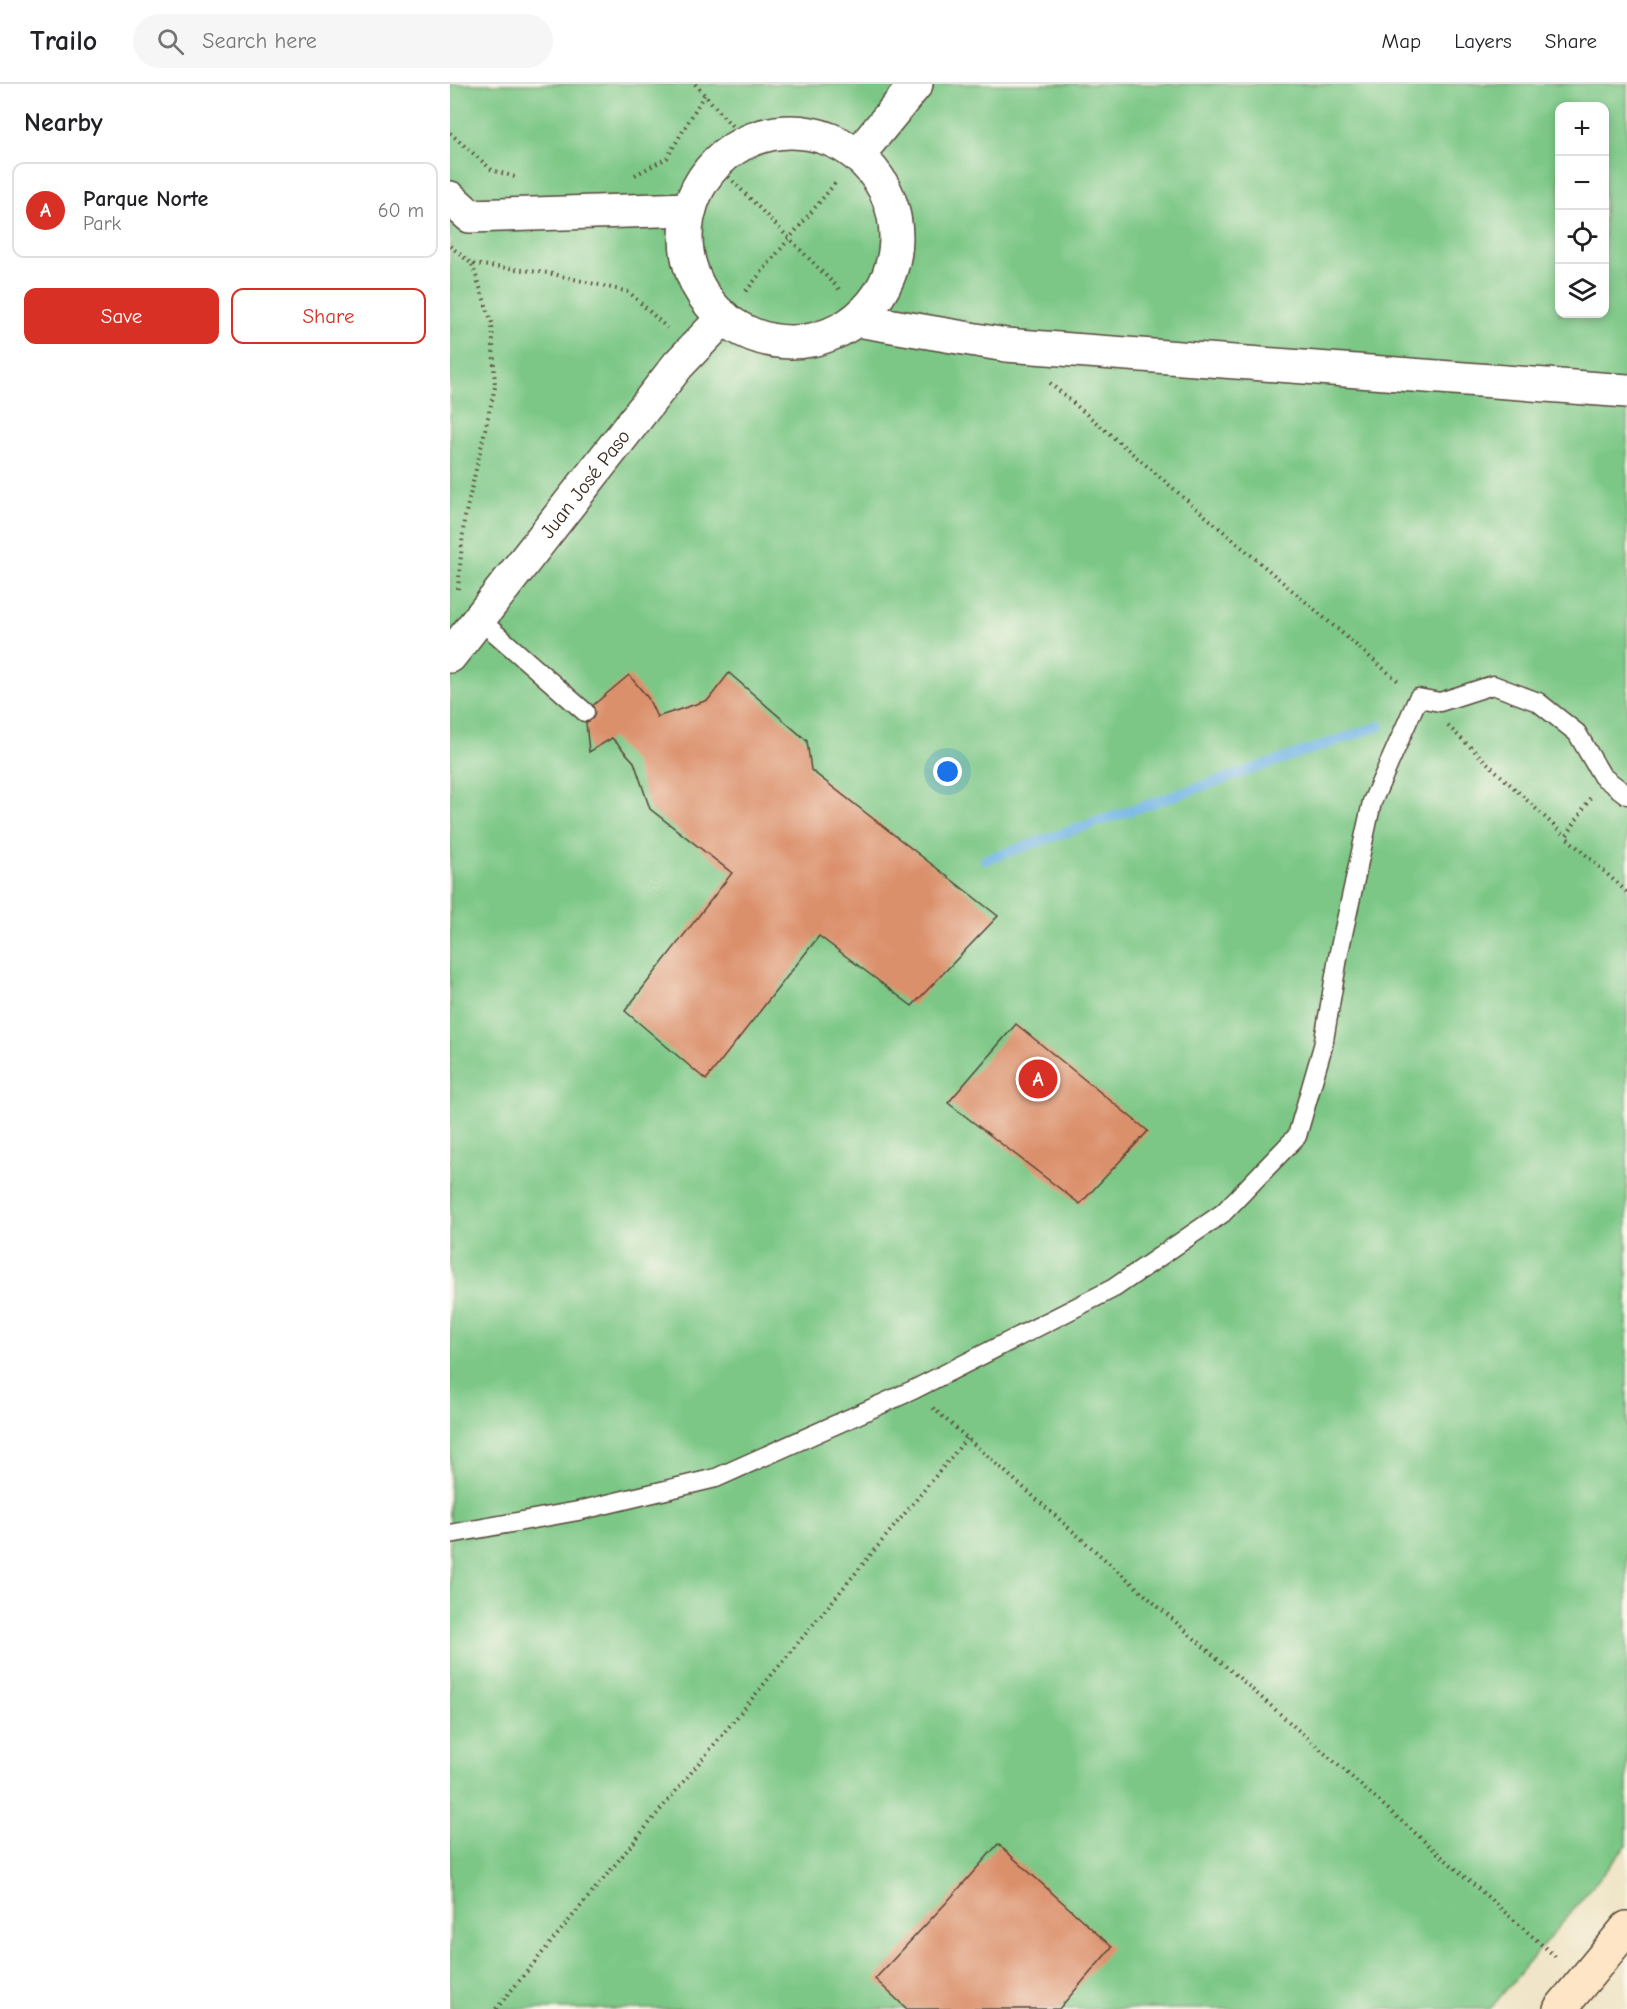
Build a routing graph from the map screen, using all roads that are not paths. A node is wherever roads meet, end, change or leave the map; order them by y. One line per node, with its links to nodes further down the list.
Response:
1 (916, 84): 2 (street)
2 (858, 155): 4 (street); 5 (street)
3 (450, 198): 4 (street)
4 (690, 209): 6 (street)
5 (859, 316): 6 (street); 7 (street)
6 (724, 317): 8 (street, Juan José Paso)
7 (1627, 391)
8 (479, 619): 9 (street, Juan José Paso); 10 (lane)
9 (450, 656)
10 (585, 712)
11 (1627, 795): 12 (lane)
12 (450, 1534)
13 (1627, 1928): 14 (street)
14 (1560, 2009)

